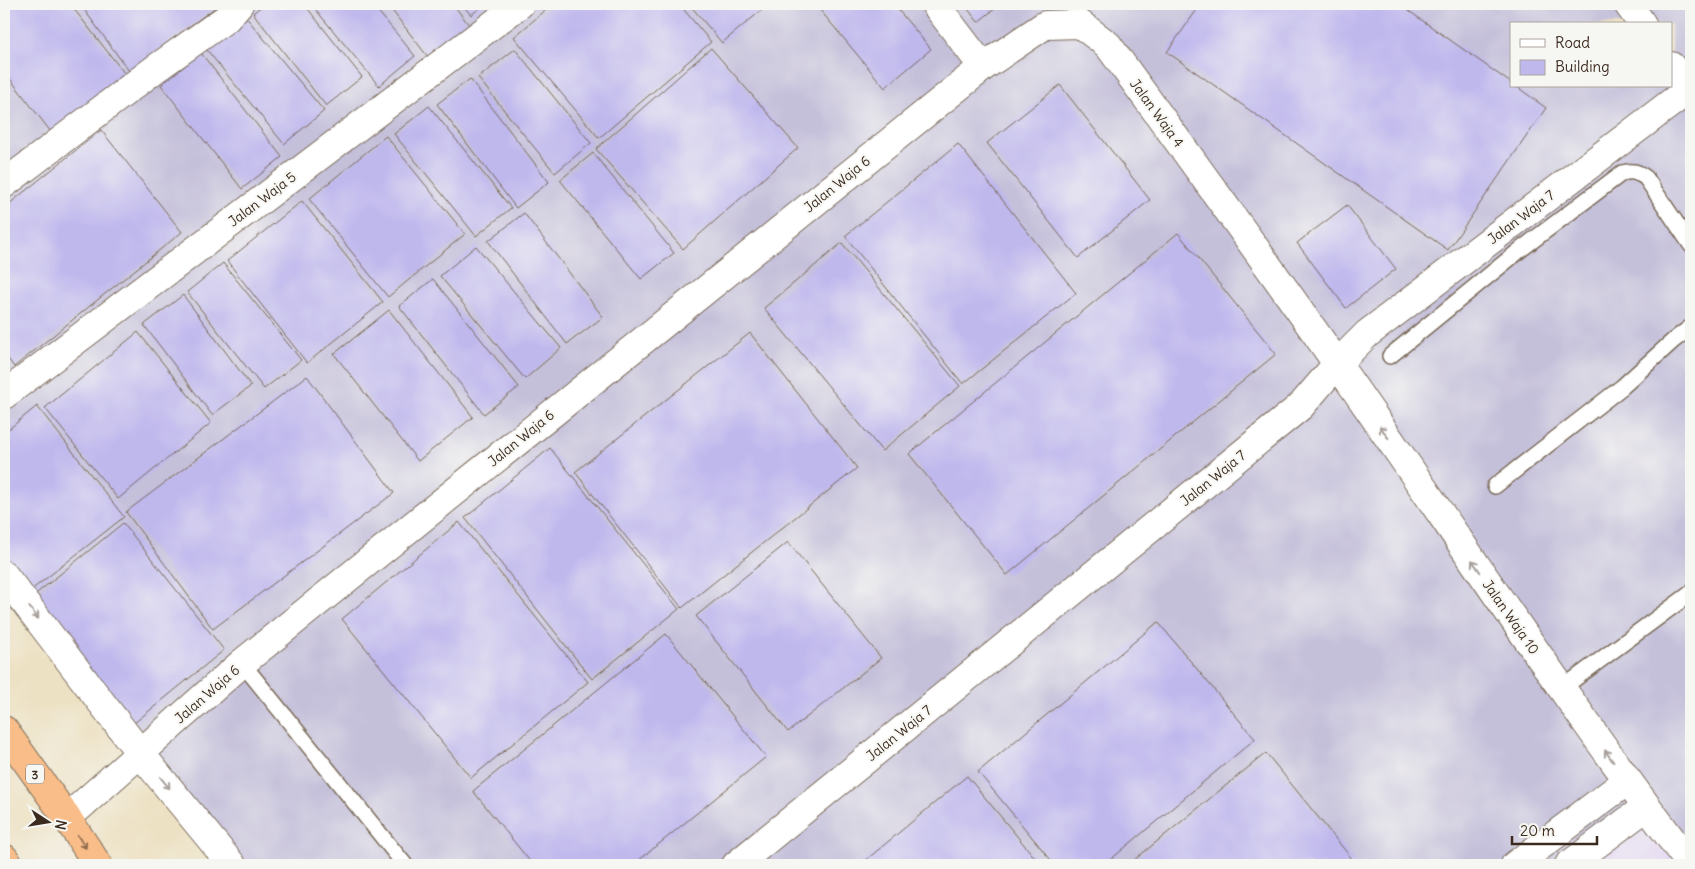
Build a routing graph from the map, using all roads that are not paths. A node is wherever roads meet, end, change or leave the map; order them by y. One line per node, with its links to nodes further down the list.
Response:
1 (239, 4): 9 (street)
2 (520, 4): 14 (street, Jalan Waja 5)
3 (934, 4): 6 (street)
4 (1628, 4): 5 (street)
5 (1641, 22)
6 (983, 67): 13 (street, Jalan Waja 4); 18 (street, Jalan Waja 6)
7 (1672, 67): 8 (street)
8 (1690, 92): 13 (street, Jalan Waja 7)
9 (8, 173)
10 (1691, 244): 12 (lane)
11 (1691, 327): 15 (lane)
12 (1390, 356)
13 (1337, 364): 19 (street, Jalan Waja 10, one-way to 13); 30 (street, Jalan Waja 7)
14 (4, 395)
15 (1495, 486)
16 (4, 575): 21 (street, one-way to 21)
17 (1691, 593): 19 (lane)
18 (242, 663): 21 (street, Jalan Waja 6); 29 (lane)
19 (1561, 689): 22 (street, Jalan Waja 10, one-way to 19)
20 (4, 730): 24 (highway, 3)
21 (140, 753): 24 (street, Jalan Waja 6); 28 (street, one-way to 28)
22 (1627, 781): 23 (street, Jalan Waja 10); 31 (street)
23 (1646, 807): 32 (street); 33 (street, Jalan Waja 10)
24 (67, 818): 27 (highway, 3, one-way to 27)
25 (4, 858): 26 (highway)
26 (9, 865)
27 (98, 865)
28 (232, 865)
29 (405, 865)
30 (736, 865)
31 (1515, 865)
32 (1569, 865)
33 (1691, 865)

